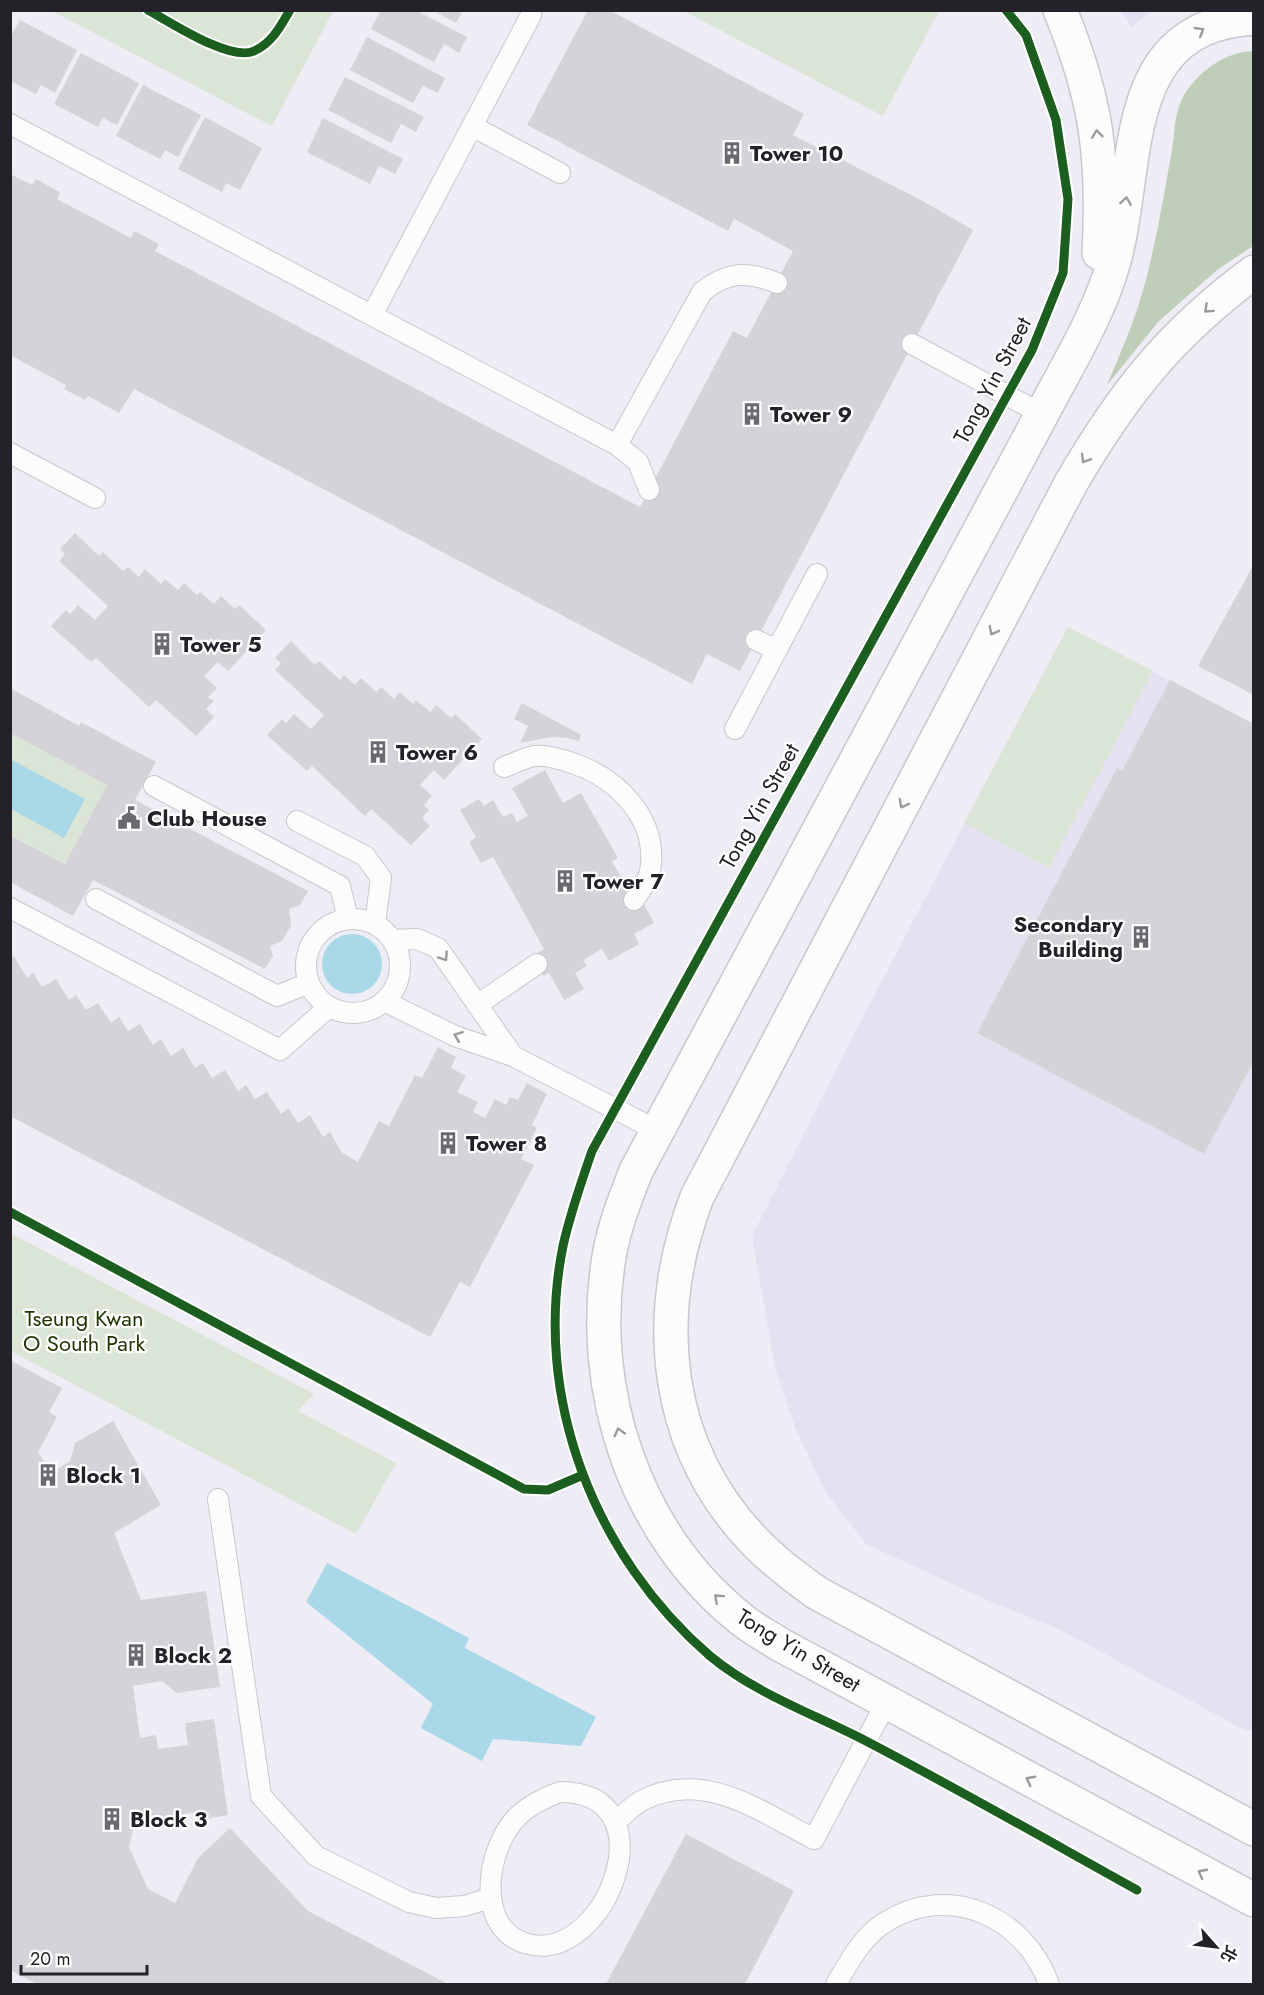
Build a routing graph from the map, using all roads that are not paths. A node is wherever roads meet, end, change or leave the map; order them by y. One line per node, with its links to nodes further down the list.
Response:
1 (1060, 10): 10 (street, Tong Yin Street, one-way to 1)
2 (531, 15): 5 (lane)
3 (1254, 18): 10 (street, Tong Yin Street, one-way to 3)
4 (10, 124): 9 (lane)
5 (472, 126): 6 (lane); 9 (lane)
6 (560, 173)
7 (1254, 272): 40 (street, one-way to 40)
8 (777, 283): 13 (lane)
9 (372, 315): 13 (lane)
10 (1093, 318): 12 (street, Tong Yin Street)
11 (912, 344): 12 (lane)
12 (1042, 414): 36 (street, Tong Yin Street)
13 (617, 445): 15 (lane)
14 (10, 453): 16 (lane)
15 (649, 490)
16 (95, 498)
17 (817, 574): 19 (lane)
18 (756, 640): 19 (lane)
19 (777, 650): 20 (lane)
20 (735, 729)
21 (504, 767): 25 (lane)
22 (154, 786): 27 (lane)
23 (297, 820): 28 (lane)
24 (96, 899): 31 (lane)
25 (634, 900)
26 (10, 908): 34 (lane)
27 (348, 920): 28 (lane); 31 (lane)
28 (375, 924): 29 (lane)
29 (393, 940): 32 (lane); 33 (lane, one-way to 33)
30 (537, 964): 33 (lane)
31 (309, 983): 34 (lane)
32 (384, 1001): 34 (lane); 35 (lane, one-way to 32)
33 (477, 1005): 35 (lane)
34 (329, 1007)
35 (513, 1056): 36 (lane)
36 (656, 1130): 38 (street, Tong Yin Street, one-way to 36)
37 (218, 1499): 41 (lane)
38 (886, 1702): 39 (lane); 42 (street, Tong Yin Street, one-way to 38)
39 (616, 1822): 41 (lane); 41 (lane)
40 (1254, 1829)
41 (491, 1898)
42 (1254, 1900)
43 (837, 1984): 44 (lane)
44 (1049, 1984)

